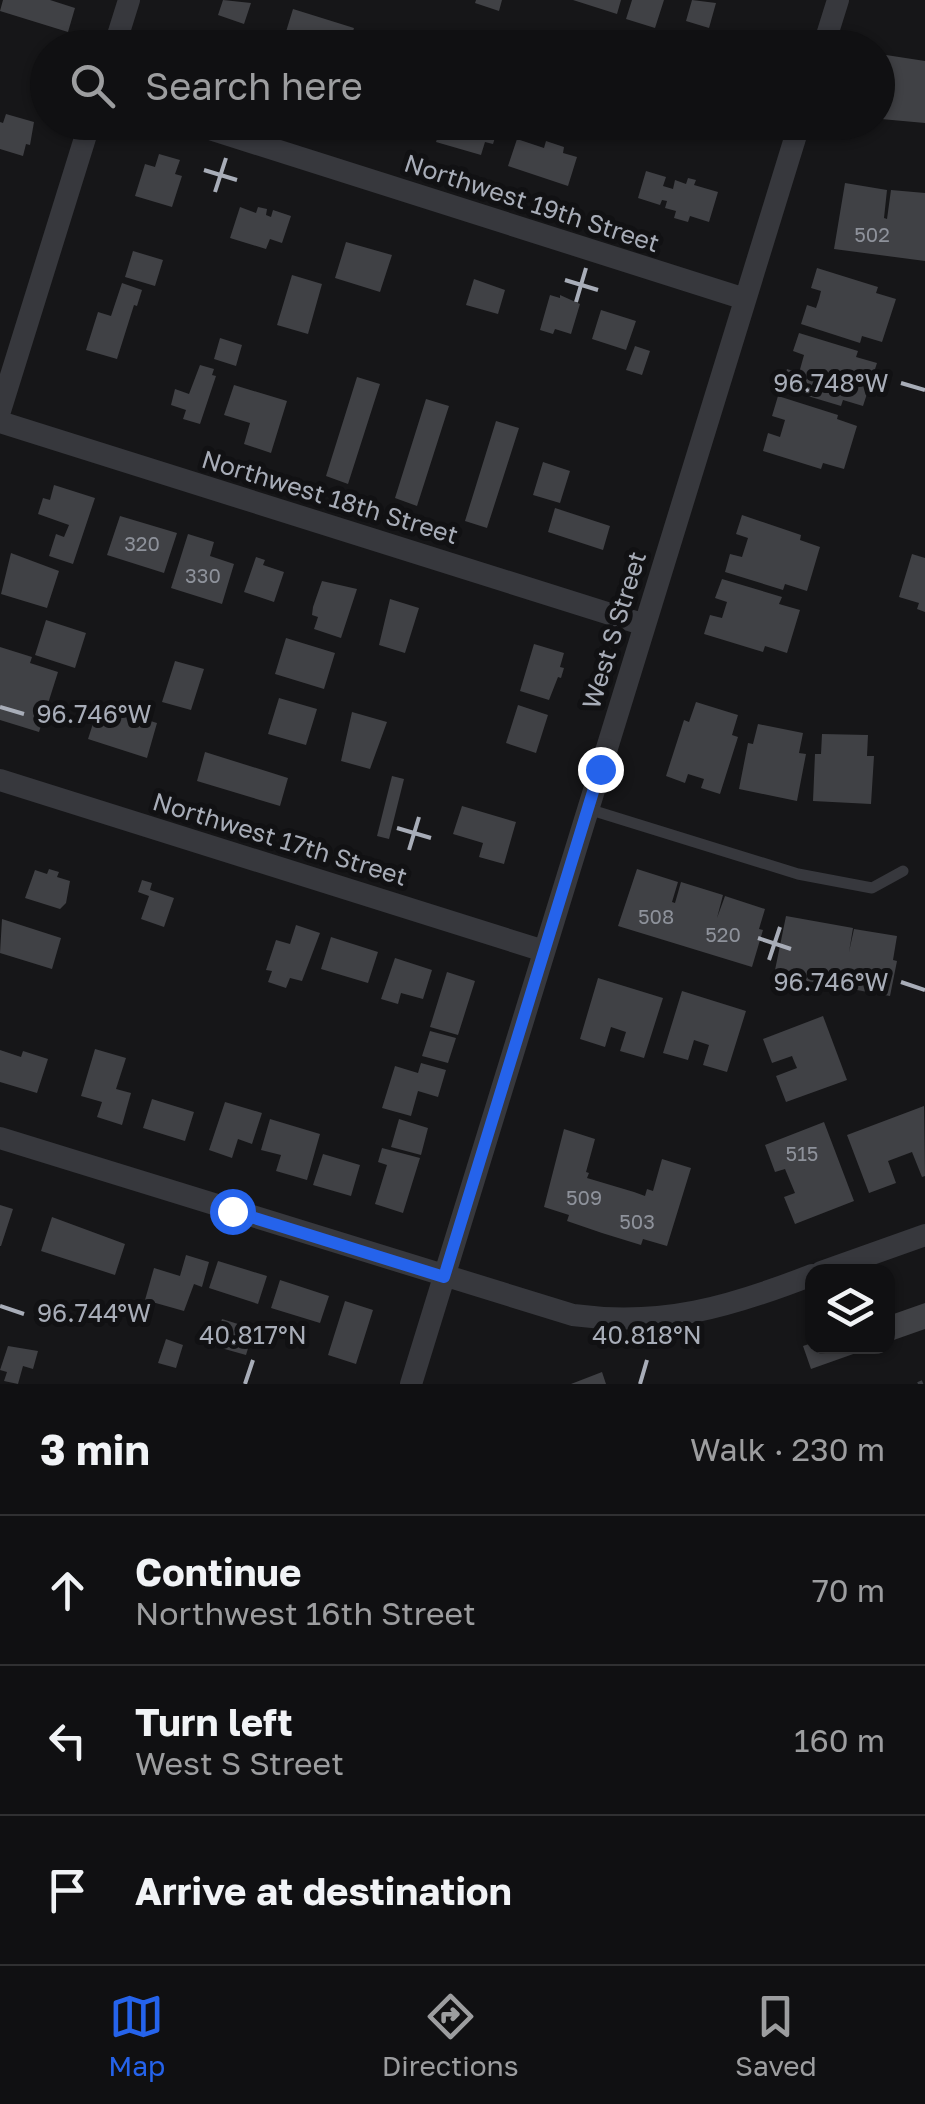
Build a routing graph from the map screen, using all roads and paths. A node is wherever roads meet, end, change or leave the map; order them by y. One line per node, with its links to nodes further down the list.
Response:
1 (129, 0): 3 (street)
2 (838, 0): 4 (street)
3 (120, 30)
4 (829, 30)
5 (84, 140): 9 (street)
6 (245, 140): 8 (street, Northwest 19th Street)
7 (794, 140): 8 (street, West S Street)
8 (745, 299): 11 (street, West S Street)
9 (0, 412)
10 (0, 422): 11 (street, Northwest 18th Street)
11 (645, 624): 13 (street, West S Street)
12 (0, 780): 15 (street, Northwest 17th Street)
13 (588, 809): 14 (lane); 15 (street, West S Street)
14 (903, 871)
15 (544, 951): 19 (street, West S Street)
16 (0, 1138): 19 (street)
17 (925, 1235): 18 (street)
18 (843, 1264)
19 (444, 1277): 20 (street); 22 (street, West S Street)
20 (805, 1278)
21 (925, 1381): 23 (path)
22 (410, 1384)
23 (918, 1384)

